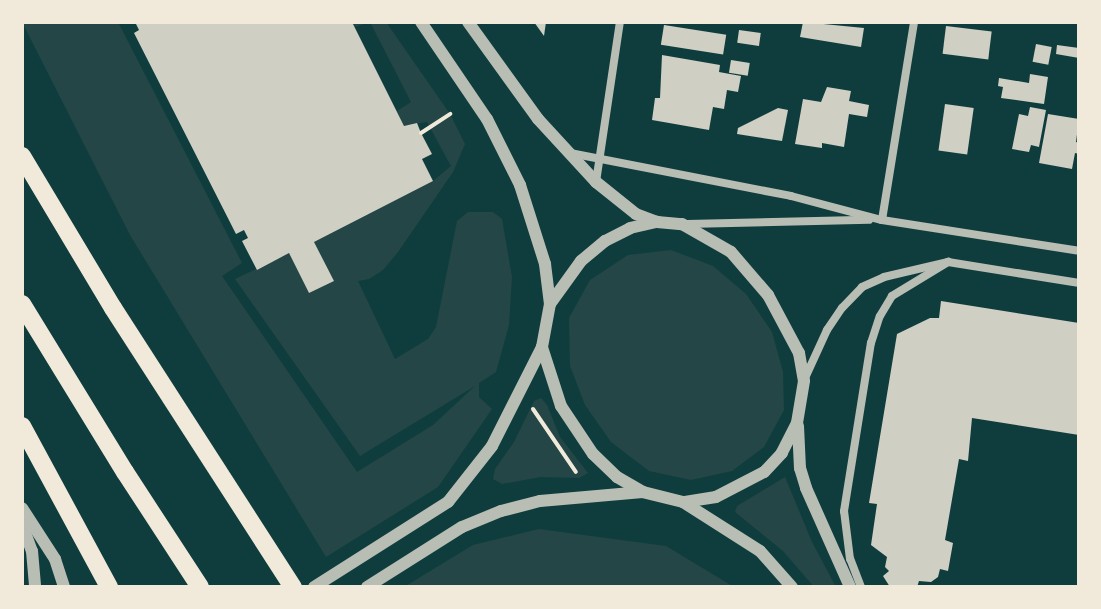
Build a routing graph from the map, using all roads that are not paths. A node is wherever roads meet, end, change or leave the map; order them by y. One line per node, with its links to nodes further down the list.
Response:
1 (421, 22): 16 (street)
2 (468, 22): 5 (street)
3 (620, 22): 7 (street)
4 (914, 22): 9 (street)
5 (569, 152): 7 (street); 8 (street)
6 (22, 156): 31 (highway)
7 (600, 158): 8 (street); 9 (street)
8 (596, 182): 10 (street)
9 (882, 220): 11 (street); 12 (street)
10 (657, 222): 11 (street); 16 (street)
11 (682, 224): 18 (street)
12 (1079, 251)
13 (948, 262): 14 (street); 18 (street); 36 (street)
14 (1079, 283)
15 (22, 304): 30 (highway)
16 (550, 304): 17 (street)
17 (542, 347): 21 (street); 32 (street)
18 (804, 381): 19 (street)
19 (797, 423): 22 (street); 35 (street)
20 (22, 426): 29 (highway)
21 (643, 492): 22 (street); 33 (street)
22 (683, 502): 34 (street)
23 (22, 508): 25 (street)
24 (22, 524): 26 (street)
25 (55, 559): 27 (street); 28 (street)
26 (35, 587)
27 (64, 587)
28 (72, 587)
29 (109, 587)
30 (200, 587)
31 (293, 587)
32 (314, 587)
33 (367, 587)
34 (792, 587)
35 (850, 587)
36 (861, 587)

